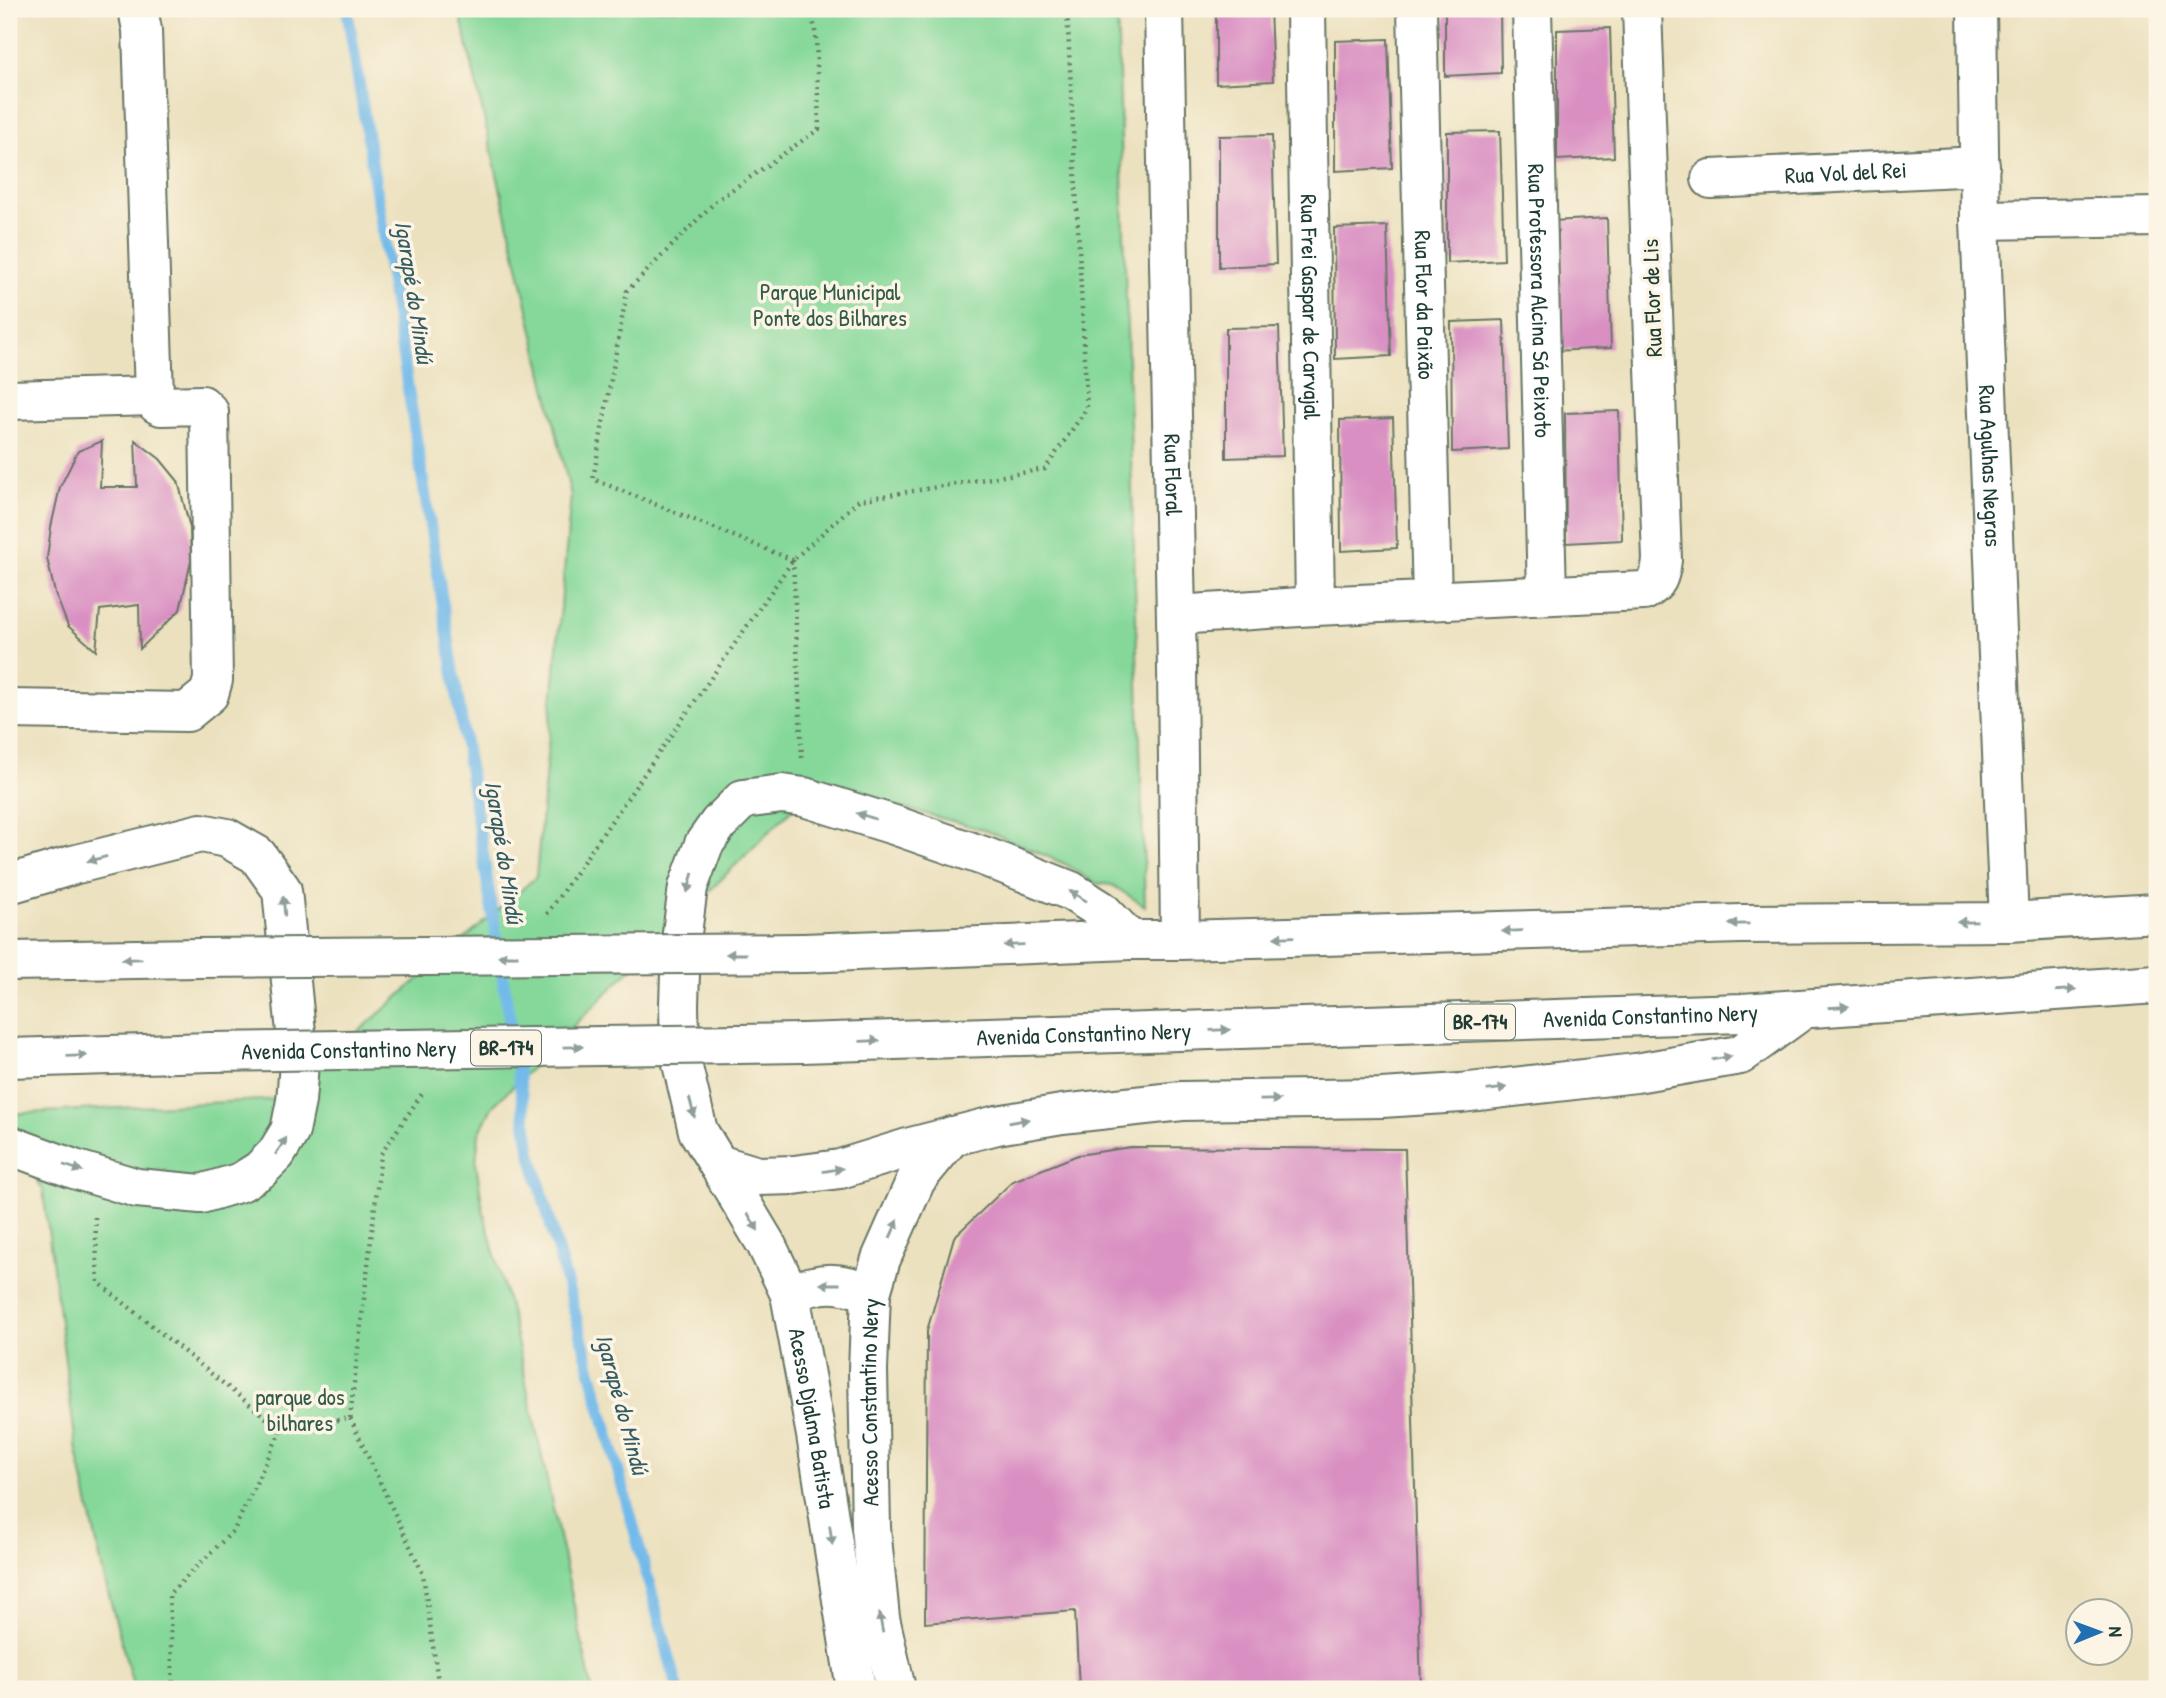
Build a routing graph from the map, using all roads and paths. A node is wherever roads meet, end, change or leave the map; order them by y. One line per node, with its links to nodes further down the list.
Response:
1 (138, 9): 14 (main road)
2 (811, 9): 16 (path)
3 (1067, 9): 16 (path)
4 (1164, 9): 20 (main road, Rua Floral)
5 (1306, 9): 19 (main road, Rua Frei Gaspar de Carvajal)
6 (1417, 9): 18 (main road, Rua Flor da Paixão)
7 (1532, 9): 17 (main road, Rua Professora Alcina Sá Peixoto)
8 (1642, 9): 17 (main road, Rua Flor de Lis)
9 (1977, 9): 10 (main road, Rua Agulhas Negras)
10 (1980, 166): 11 (main road, Rua Vol del Rei); 13 (main road, Rua Agulhas Negras)
11 (1711, 179)
12 (2157, 217): 13 (main road)
13 (1980, 220): 25 (main road, Rua Agulhas Negras)
14 (154, 396): 15 (main road); 21 (main road)
15 (9, 400)
16 (793, 560): 22 (path)
17 (1547, 594): 18 (main road)
18 (1432, 600): 19 (main road)
19 (1315, 606): 20 (main road)
20 (1176, 615): 27 (main road, Rua Floral)
21 (9, 709)
22 (804, 797): 26 (main road, Acesso Djalma Batista, one-way to 22); 34 (main road, Acesso Djalma Batista, one-way to 34)
23 (9, 884): 35 (main road, one-way to 23)
24 (2157, 913): 25 (main road)
25 (2009, 922): 27 (main road, one-way to 27)
26 (1130, 940): 27 (main road); 28 (main road, one-way to 28, bridge)
27 (1180, 940)
28 (9, 961)
29 (2157, 984): 30 (main road, Avenida Constantino Nery / BR-174, one-way to 29)
30 (1802, 1010): 31 (main road, Avenida Constantino Nery / BR-174, one-way to 30, bridge); 32 (main road, one-way to 30)
31 (9, 1058)
32 (952, 1136): 34 (main road, one-way to 32); 36 (main road, Acesso Constantino Nery, one-way to 32)
33 (9, 1145): 35 (main road, one-way to 35)
34 (718, 1164): 37 (main road, Acesso Djalma Batista, one-way to 37)
35 (93, 1174): 38 (path)
36 (871, 1293): 37 (main road, one-way to 37); 42 (main road, Acesso Constantino Nery, one-way to 36)
37 (790, 1294): 41 (main road, Acesso Djalma Batista, one-way to 41)
38 (281, 1430): 39 (path); 40 (path)
39 (173, 1689)
40 (439, 1689)
41 (856, 1689)
42 (896, 1689)

